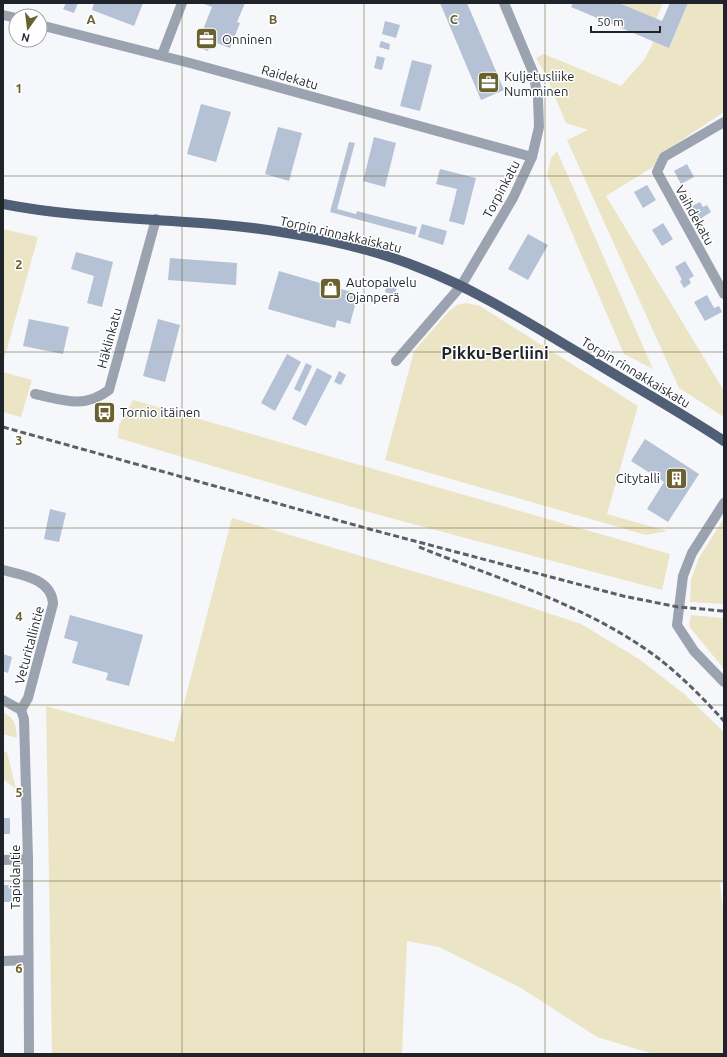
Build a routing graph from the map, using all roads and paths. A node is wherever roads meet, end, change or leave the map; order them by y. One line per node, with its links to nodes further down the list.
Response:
1 (182, 3): 4 (street)
2 (504, 3): 6 (street, Torpinkatu)
3 (48, 27): 4 (street, Raidekatu)
4 (162, 55): 6 (street, Raidekatu)
5 (724, 122): 10 (street, Vaihdekatu)
6 (532, 157): 9 (street, Torpinkatu)
7 (3, 204): 8 (main road, Torpin rinnakkaiskatu)
8 (156, 219): 9 (main road, Torpin rinnakkaiskatu); 12 (street, Häklinkatu)
9 (461, 286): 11 (street, Torpinkatu); 13 (main road, Torpin rinnakkaiskatu)
10 (724, 294)
11 (396, 361)
12 (35, 394)
13 (724, 441)
14 (724, 503): 16 (street)
15 (3, 570): 18 (street, Veturitallintie)
16 (724, 682)
17 (3, 700): 18 (street)
18 (17, 707): 20 (street, Tapiolantie)
19 (3, 860): 20 (street)
20 (28, 860): 21 (street, Tapiolantie)
21 (28, 960): 22 (street); 23 (street, Tapiolantie)
22 (3, 961)
23 (29, 1054)

